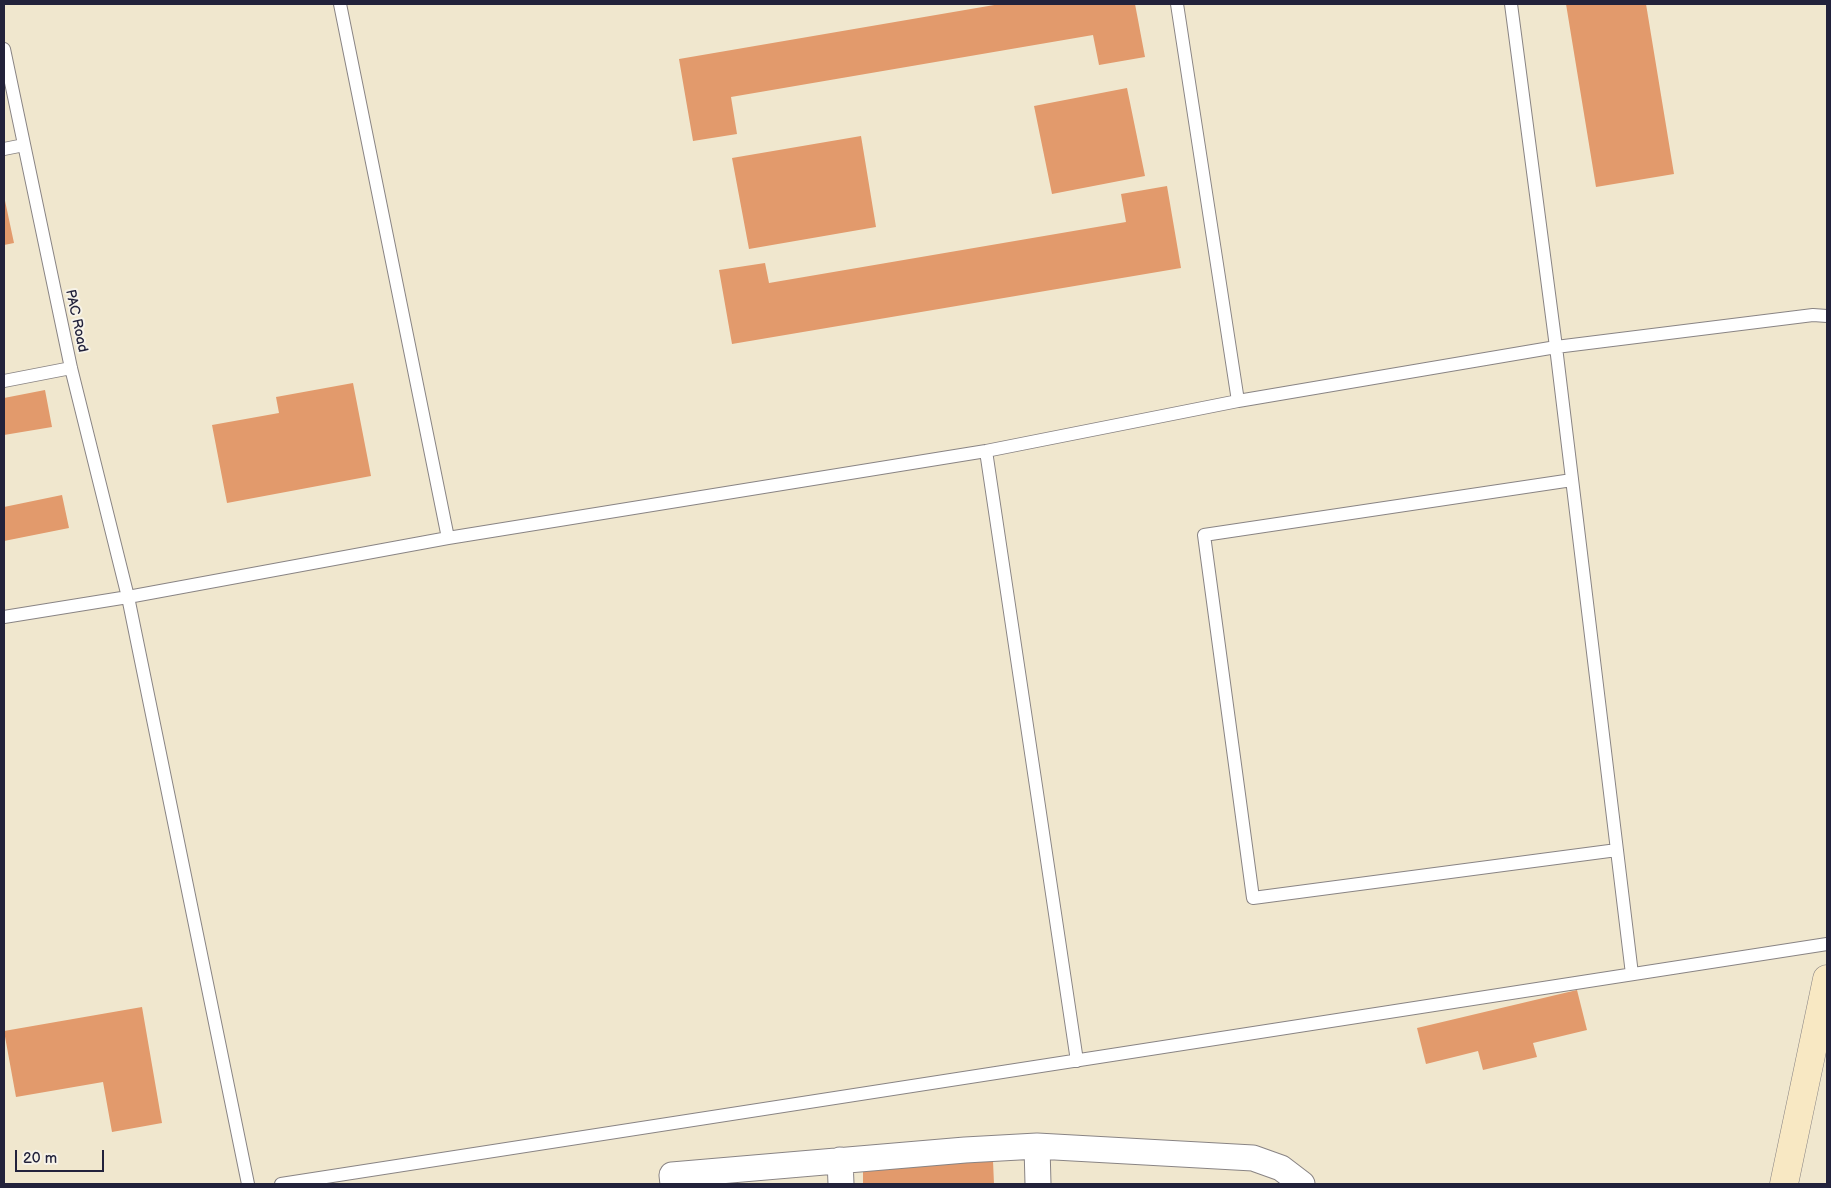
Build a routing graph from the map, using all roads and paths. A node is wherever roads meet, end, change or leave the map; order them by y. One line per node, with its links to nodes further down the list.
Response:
1 (340, 4): 14 (lane)
2 (1177, 4): 11 (lane)
3 (1511, 4): 8 (lane)
4 (4, 49): 5 (lane, PAC Road)
5 (24, 145): 6 (lane); 9 (lane, PAC Road)
6 (4, 149)
7 (1827, 316): 8 (lane)
8 (1556, 347): 11 (lane); 13 (lane)
9 (71, 368): 10 (lane); 15 (lane, PAC Road)
10 (4, 381)
11 (1238, 401): 12 (lane)
12 (986, 451): 14 (lane); 21 (lane)
13 (1572, 480): 17 (lane); 17 (lane)
14 (448, 538): 15 (lane)
15 (128, 597): 16 (lane); 24 (lane, PAC Road)
16 (4, 617)
17 (1617, 850): 19 (lane)
18 (1827, 944): 19 (lane)
19 (1632, 974): 21 (lane)
20 (1827, 979): 29 (main road)
21 (1076, 1060): 25 (lane)
22 (1037, 1146): 23 (street); 27 (street); 28 (street)
23 (841, 1172): 26 (street)
24 (248, 1184)
25 (281, 1184)
26 (672, 1184)
27 (1038, 1184)
28 (1302, 1184)
29 (1784, 1184)

